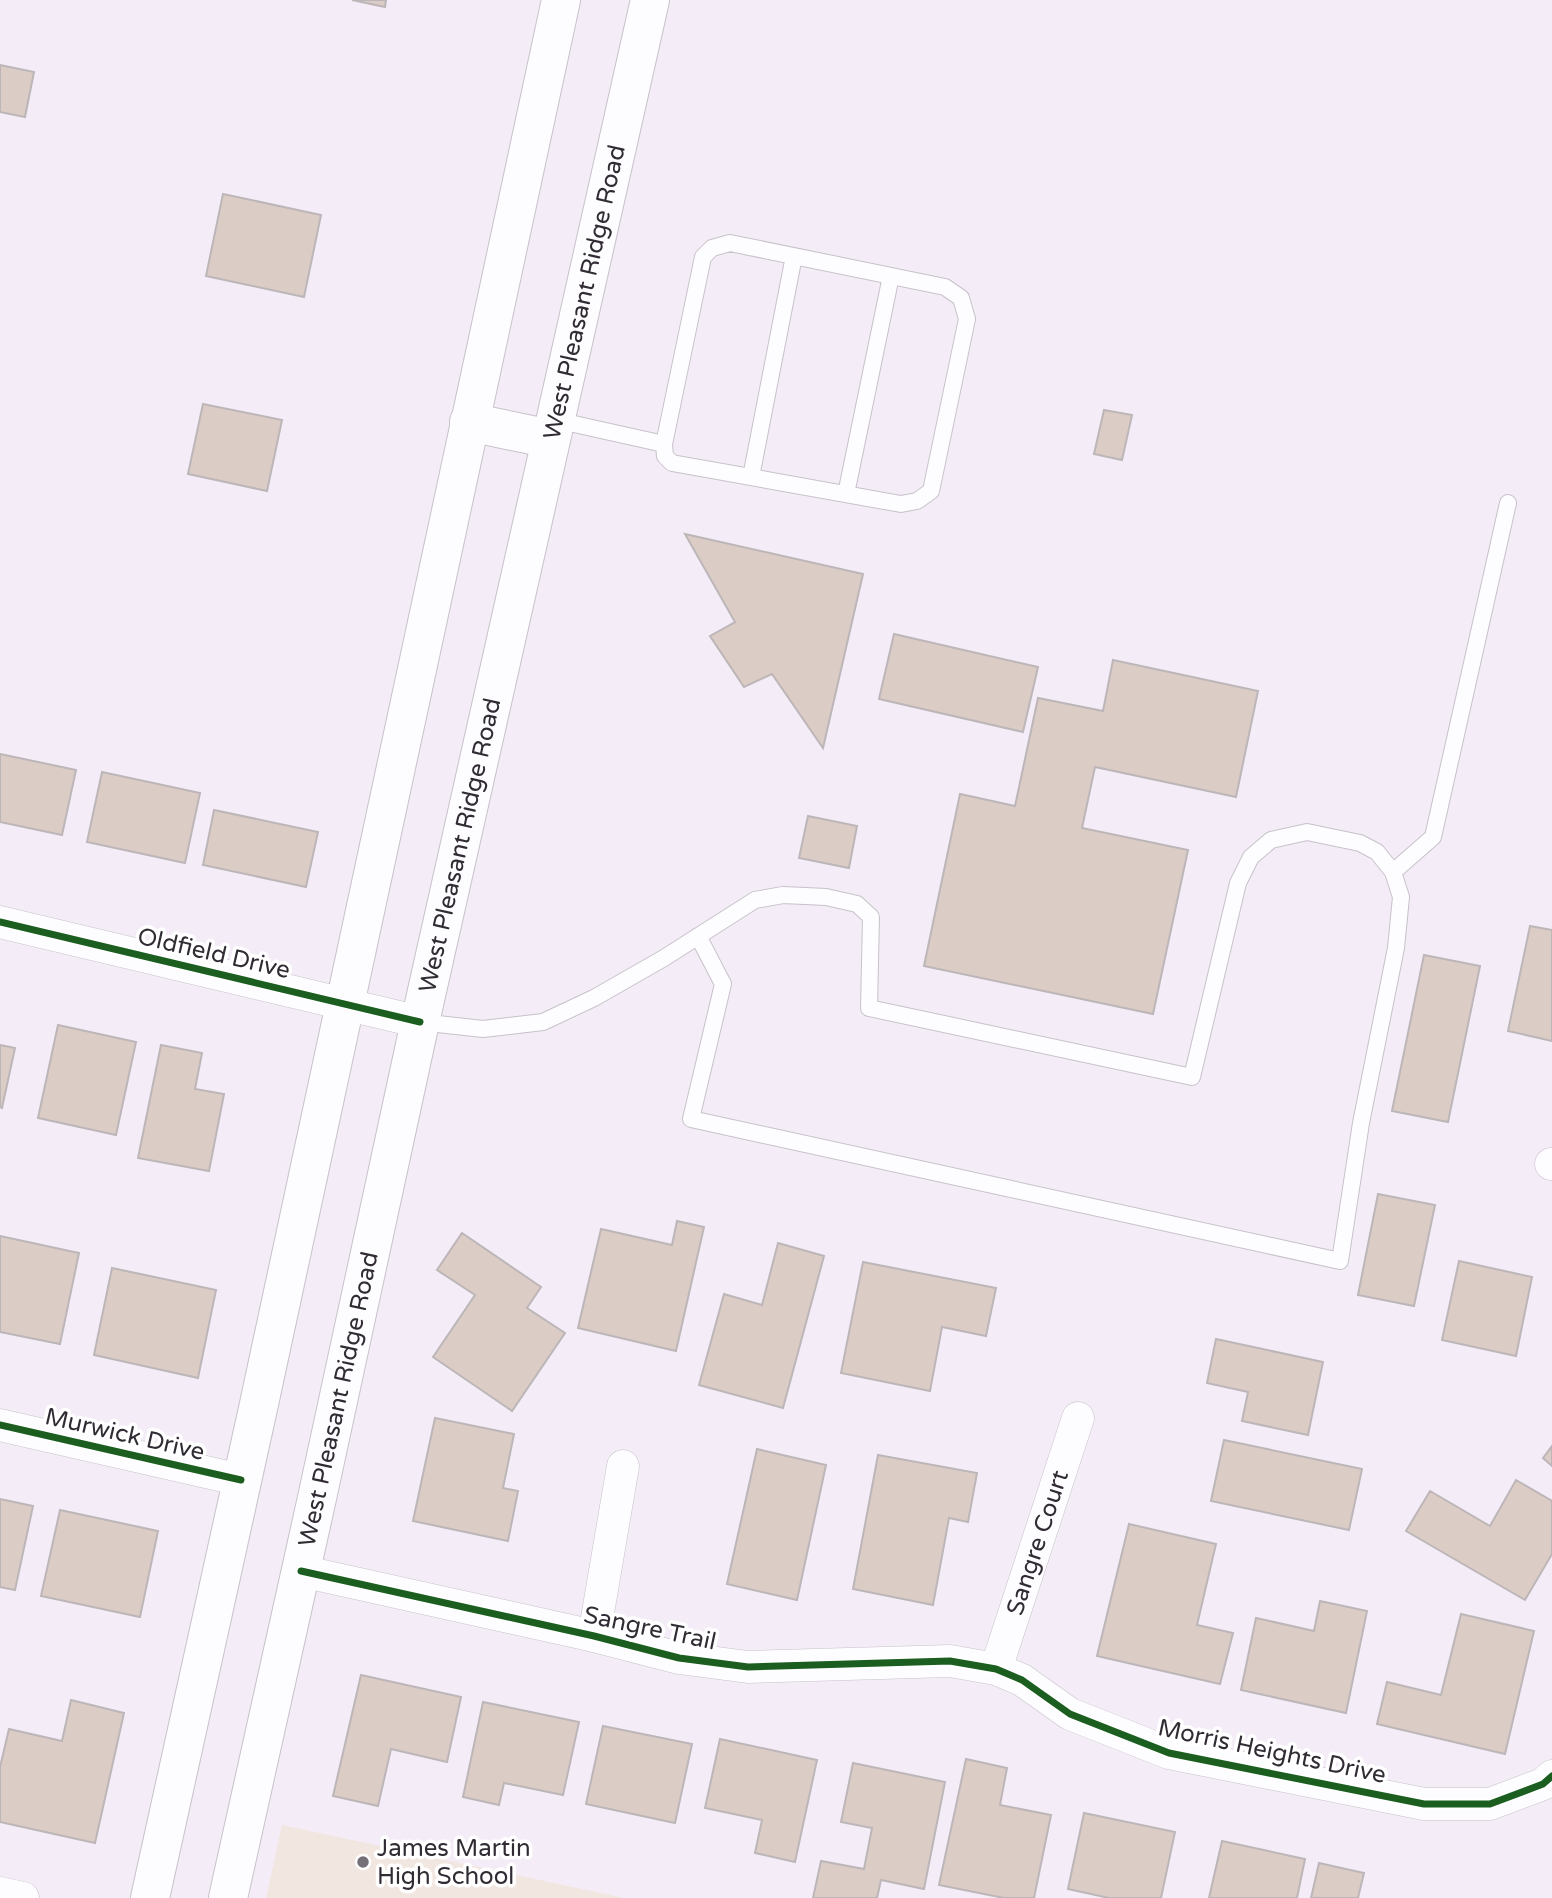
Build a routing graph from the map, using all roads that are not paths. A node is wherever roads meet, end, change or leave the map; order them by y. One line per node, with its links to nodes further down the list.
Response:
1 (561, 0): 5 (main road)
2 (650, 0): 6 (main road, West Pleasant Ridge Road)
3 (794, 256): 4 (lane); 7 (lane); 8 (lane)
4 (891, 276): 9 (lane); 9 (lane)
5 (470, 422): 6 (main road); 14 (main road)
6 (553, 430): 7 (lane); 15 (main road, West Pleasant Ridge Road)
7 (664, 444): 8 (lane)
8 (751, 477): 9 (lane)
9 (846, 494)
10 (1508, 503): 11 (lane)
11 (1393, 872): 13 (lane); 13 (lane)
12 (0, 922): 14 (street, Oldfield Drive)
13 (698, 936): 15 (lane)
14 (344, 1004): 15 (street, Oldfield Drive); 19 (main road)
15 (420, 1022): 20 (main road, West Pleasant Ridge Road)
16 (1078, 1418): 22 (street, Sangre Court)
17 (0, 1425): 19 (street, Murwick Drive)
18 (623, 1466): 21 (street)
19 (241, 1480): 26 (main road)
20 (301, 1571): 21 (street, Sangre Trail); 27 (main road, West Pleasant Ridge Road)
21 (594, 1636): 22 (street, Sangre Trail)
22 (996, 1669): 23 (street, Morris Heights Drive)
23 (1552, 1776)
24 (0, 1893): 25 (street)
25 (23, 1898)
26 (150, 1898)
27 (228, 1898)

